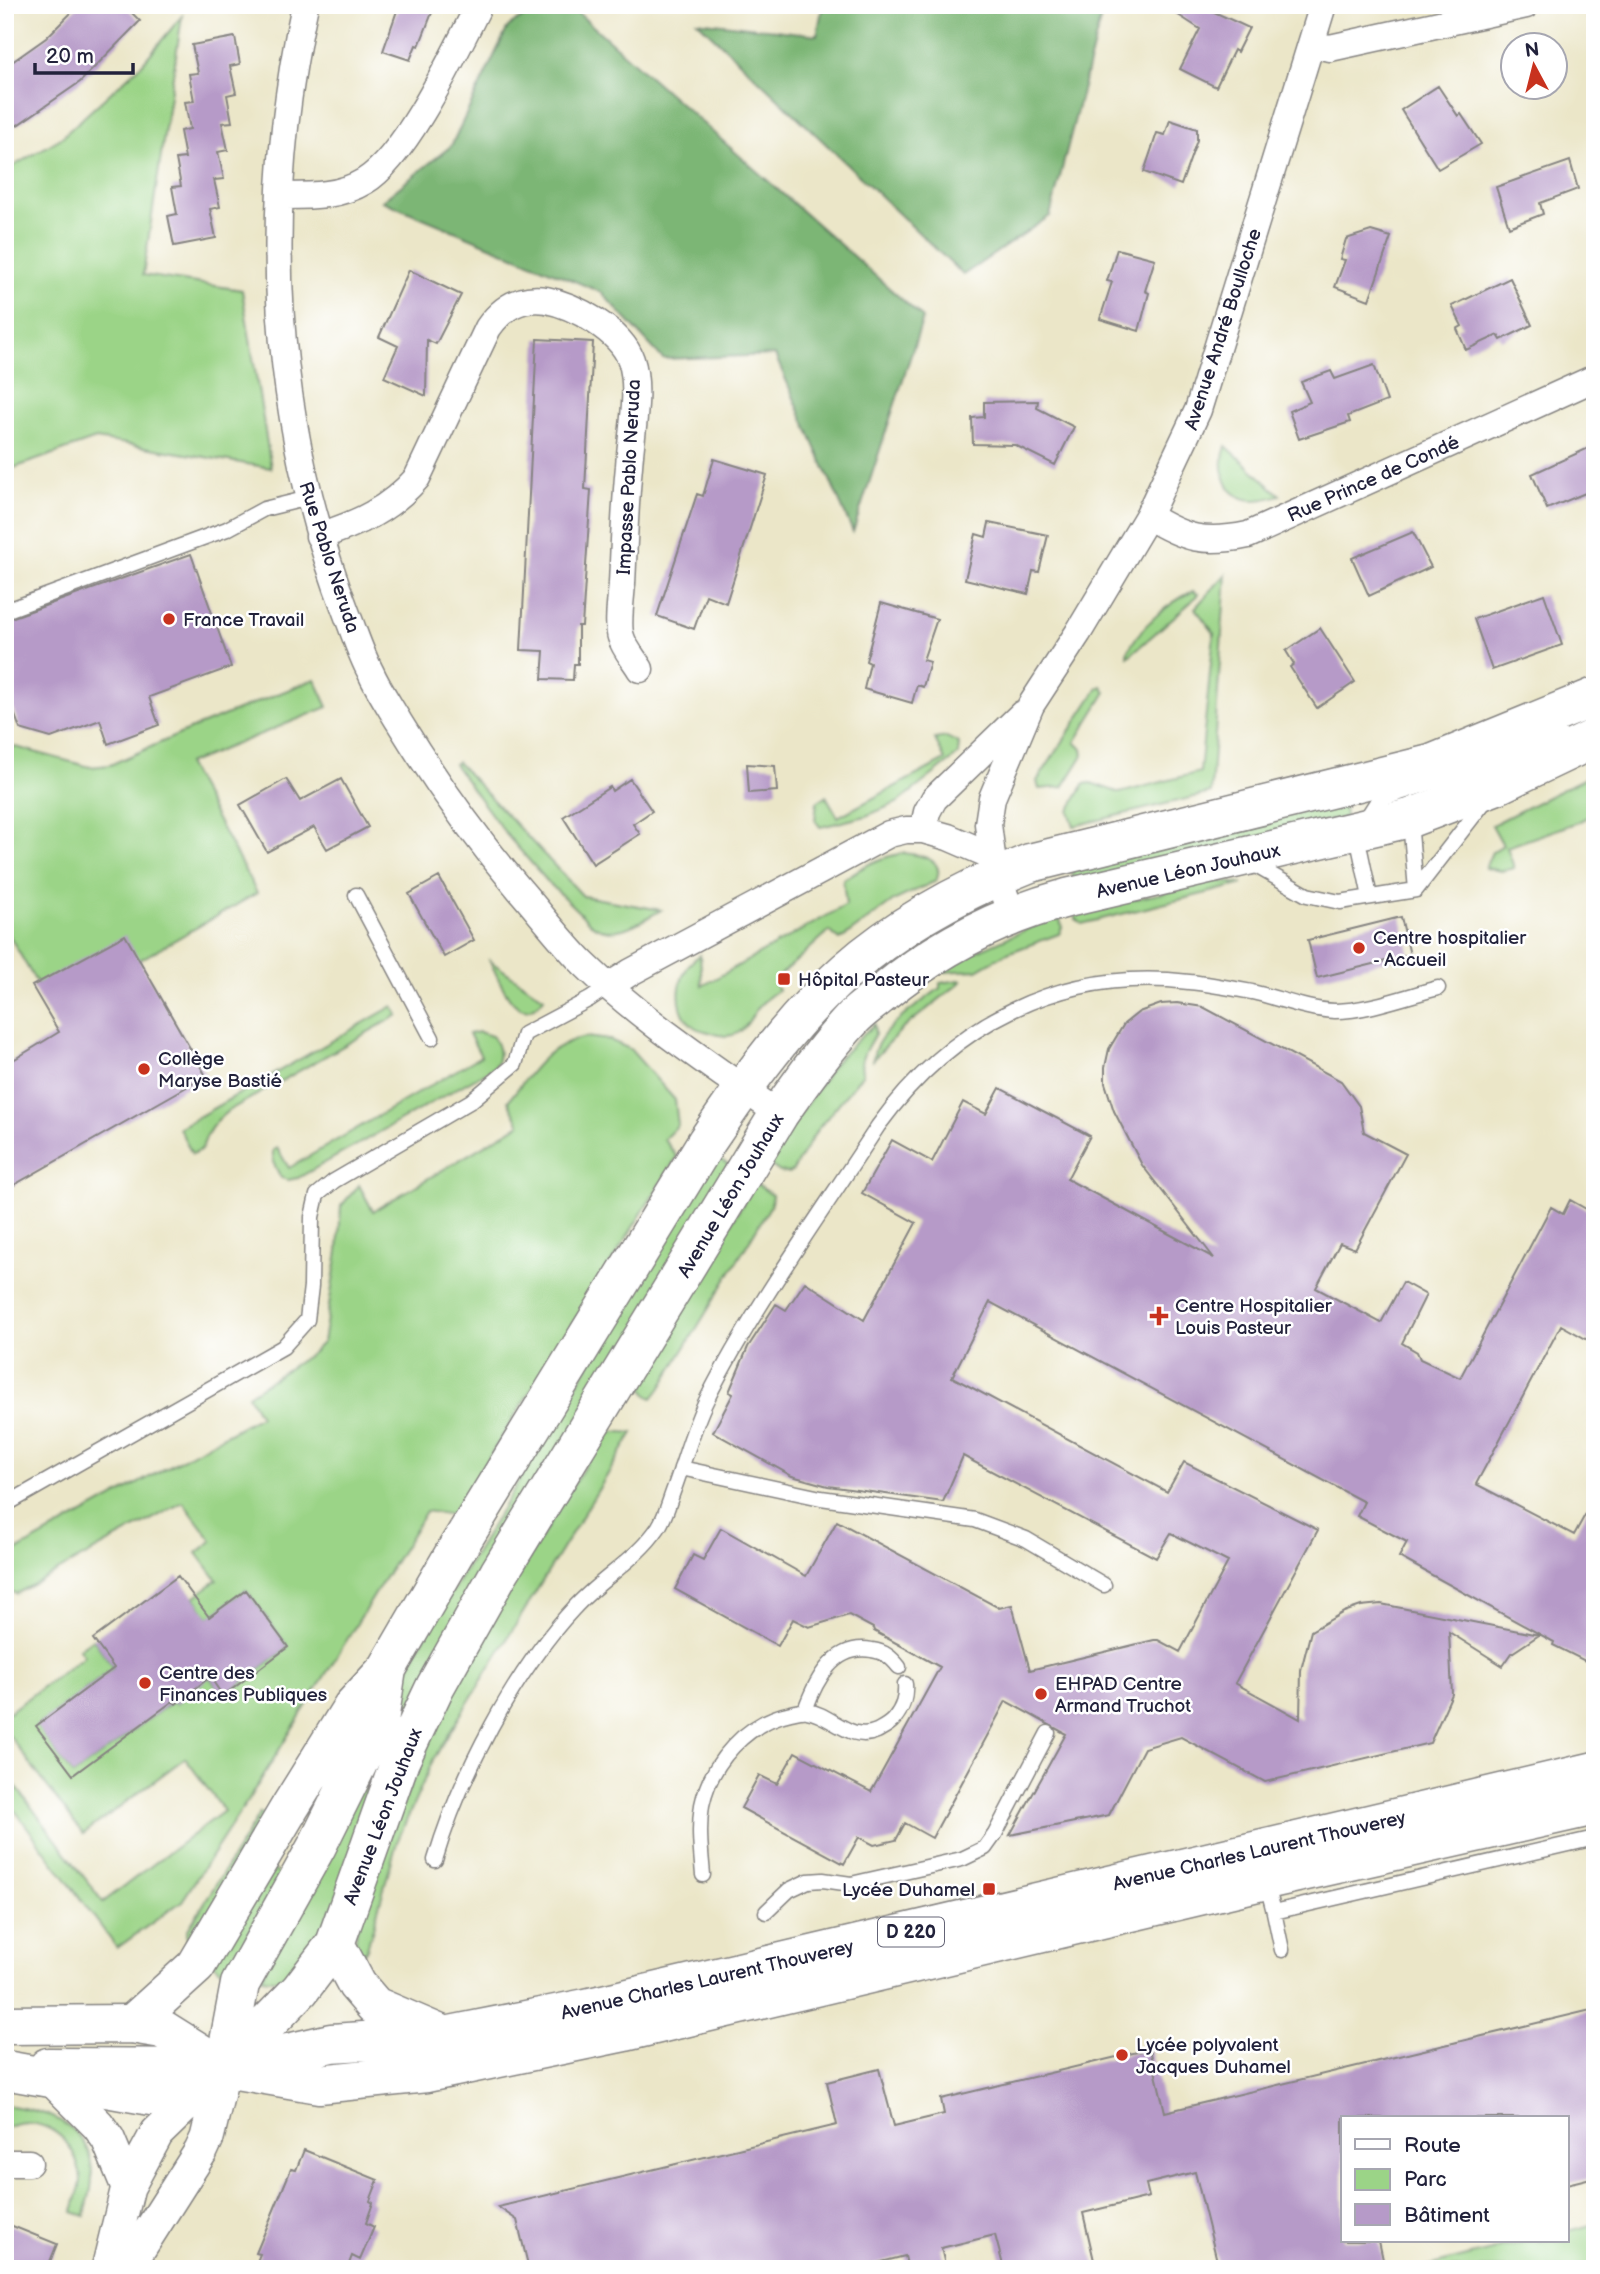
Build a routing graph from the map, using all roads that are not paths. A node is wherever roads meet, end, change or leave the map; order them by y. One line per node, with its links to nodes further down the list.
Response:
1 (305, 5): 6 (street, Rue Pablo Neruda)
2 (479, 5): 6 (street)
3 (1322, 5): 5 (street, Avenue André Boulloche)
4 (1526, 5): 5 (street)
5 (1312, 45): 9 (street, Avenue André Boulloche)
6 (280, 196): 8 (street, Rue Pablo Neruda)
7 (1595, 378): 9 (street, Rue Prince de Condé)
8 (309, 498): 10 (street, Rue Pablo Neruda); 11 (lane)
9 (1148, 516): 15 (street, Avenue André Boulloche)
10 (319, 536): 12 (street, Impasse Pablo Neruda); 27 (street, Rue Pablo Neruda)
11 (5, 611)
12 (640, 669)
13 (1595, 697): 22 (main road)
14 (1595, 703): 20 (lane)
15 (1031, 705): 19 (street); 22 (street)
16 (1595, 738): 17 (main road, Avenue Léon Jouhaux)
17 (1497, 785): 18 (main road, Avenue Léon Jouhaux); 23 (lane)
18 (1410, 818): 20 (main road, Avenue Léon Jouhaux); 23 (lane)
19 (923, 830): 22 (street); 27 (street)
20 (1359, 830): 21 (main road, Avenue Léon Jouhaux); 25 (lane)
21 (1242, 858): 25 (lane); 26 (main road, Avenue Léon Jouhaux)
22 (996, 866): 26 (street); 30 (main road)
23 (1416, 890): 25 (lane)
24 (356, 895): 29 (lane)
25 (1370, 897)
26 (1012, 916): 31 (main road, Avenue Léon Jouhaux)
27 (609, 986): 30 (street, Rue Pablo Neruda); 33 (lane)
28 (1438, 988): 32 (lane)
29 (432, 1038)
30 (743, 1088): 31 (street, Rue Pablo Neruda); 36 (main road)
31 (779, 1114): 47 (main road, Avenue Léon Jouhaux)
32 (681, 1468): 34 (lane); 43 (lane)
33 (5, 1505)
34 (1104, 1584)
35 (899, 1667): 38 (lane)
36 (387, 1669): 49 (main road); 53 (main road)
37 (905, 1684): 38 (lane)
38 (805, 1710): 44 (lane)
39 (1048, 1733): 46 (lane)
40 (1595, 1771): 51 (main road, Avenue Charles Laurent Thouverey / D 220)
41 (1595, 1806): 45 (main road, Avenue Charles Laurent Thouverey / D 220)
42 (1595, 1838): 45 (lane)
43 (435, 1860)
44 (703, 1875)
45 (1270, 1896): 48 (lane); 53 (main road, Avenue Charles Laurent Thouverey / D 220)
46 (766, 1912)
47 (335, 1944): 51 (main road); 53 (main road, Avenue Léon Jouhaux)
48 (1282, 1950)
49 (132, 2024): 50 (main road, Avenue Charles Laurent Thouverey); 53 (main road, Avenue Charles Laurent Thouverey)
50 (5, 2025)
51 (445, 2036): 53 (main road, Avenue Charles Laurent Thouverey / D 220)
52 (5, 2068): 53 (main road, D 220); 54 (main road, Avenue Charles Laurent Thouverey)
53 (224, 2068): 54 (main road, Avenue Charles Laurent Thouverey); 55 (street); 57 (street)
54 (51, 2078): 55 (street)
55 (128, 2187): 56 (street)
56 (107, 2269)
57 (126, 2269)

